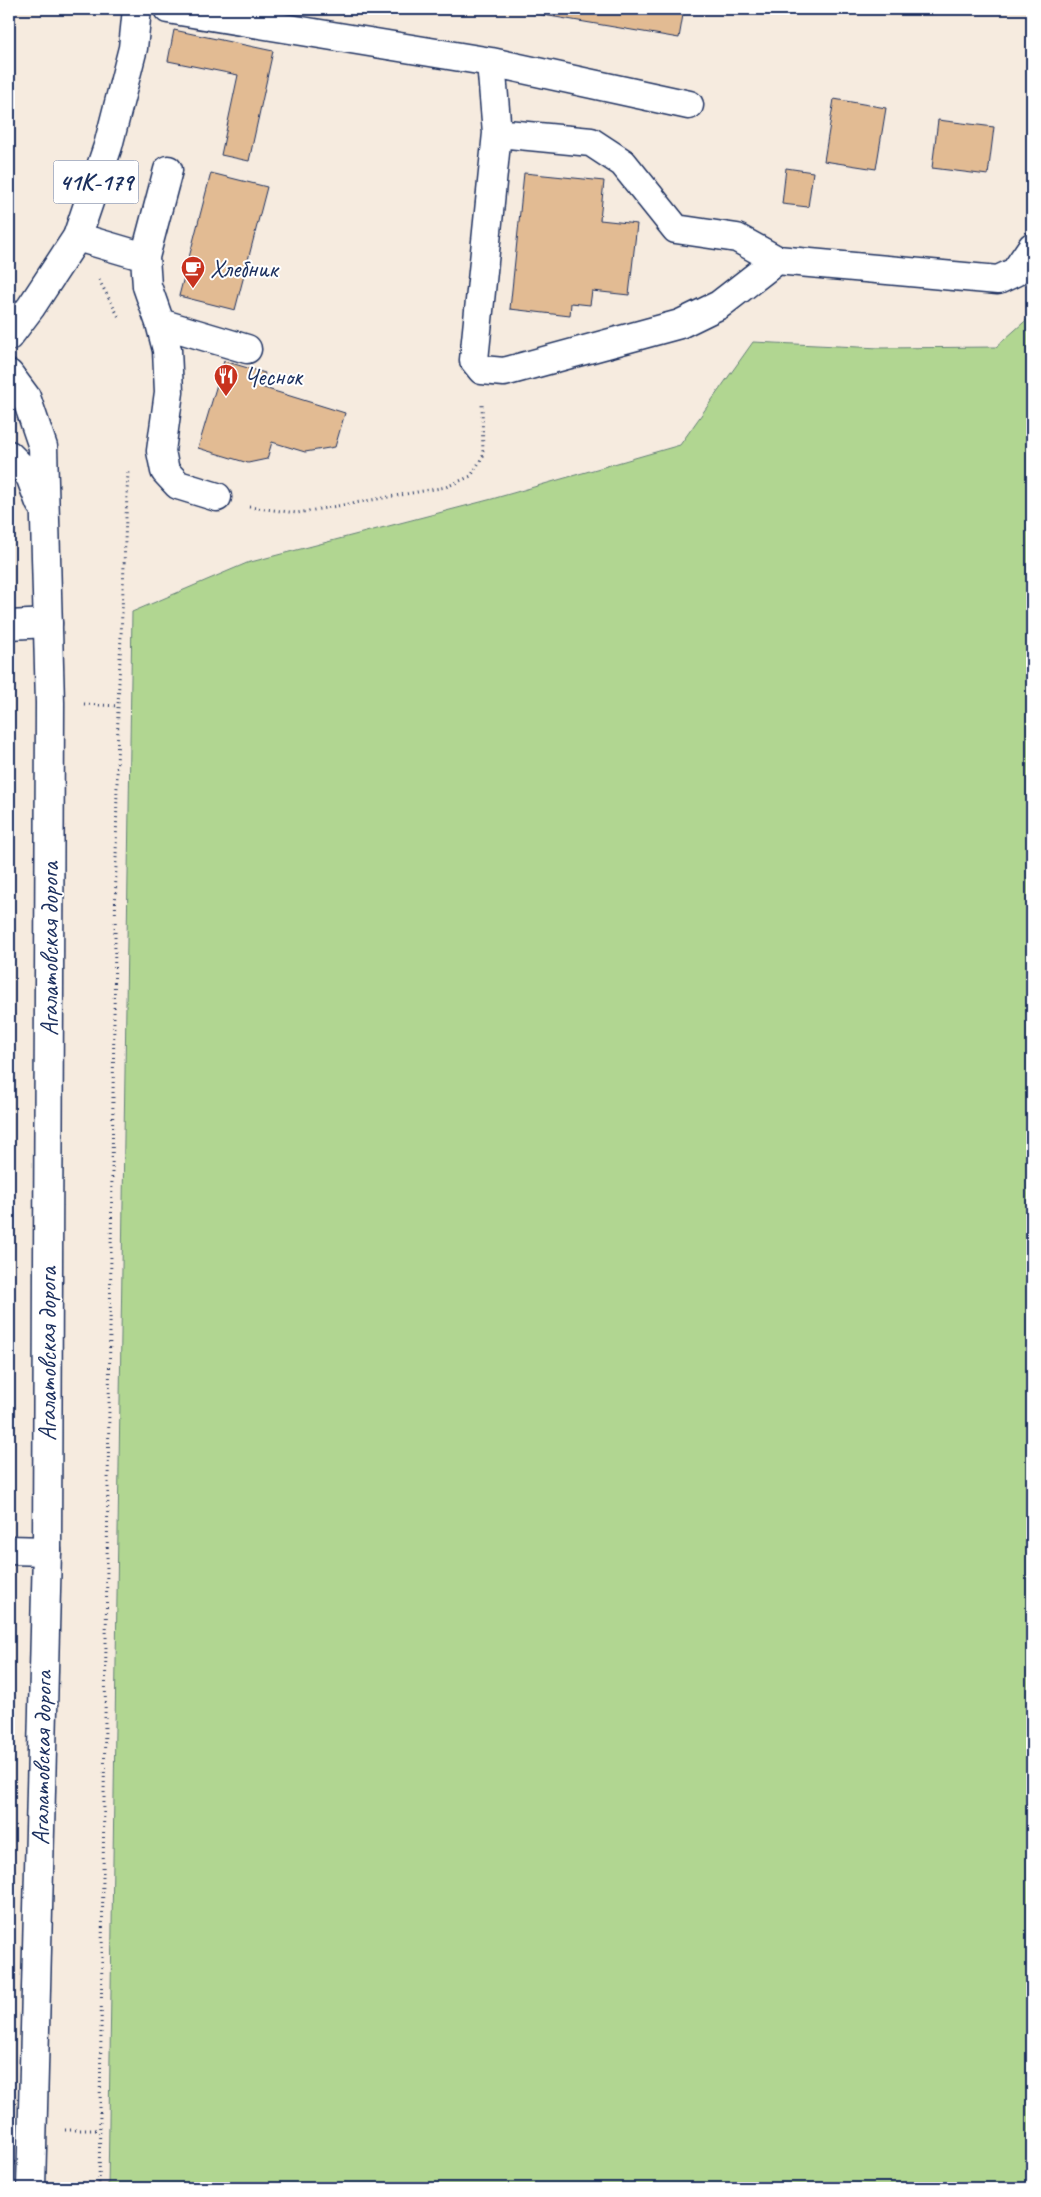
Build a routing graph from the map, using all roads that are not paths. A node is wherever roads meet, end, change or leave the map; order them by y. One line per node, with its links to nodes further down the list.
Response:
1 (138, 9): 7 (main road, 41К-179)
2 (168, 9): 3 (main road)
3 (491, 62): 4 (main road); 5 (main road)
4 (689, 105)
5 (497, 133): 10 (main road); 10 (main road)
6 (168, 170): 9 (main road)
7 (77, 237): 9 (main road); 12 (main road, 41К-179)
8 (1032, 247): 10 (main road)
9 (145, 257): 11 (main road)
10 (777, 260)
11 (160, 322): 13 (main road); 16 (main road)
12 (9, 336)
13 (247, 349)
14 (9, 374): 17 (main road, Агалатовская дорога)
15 (9, 455): 17 (main road)
16 (217, 497)
17 (46, 519): 18 (main road, Агалатовская дорога)
18 (48, 623): 19 (main road); 21 (main road, Агалатовская дорога)
19 (9, 625)
20 (9, 1550): 21 (main road)
21 (47, 1551): 22 (main road, Агалатовская дорога)
22 (31, 2188)

